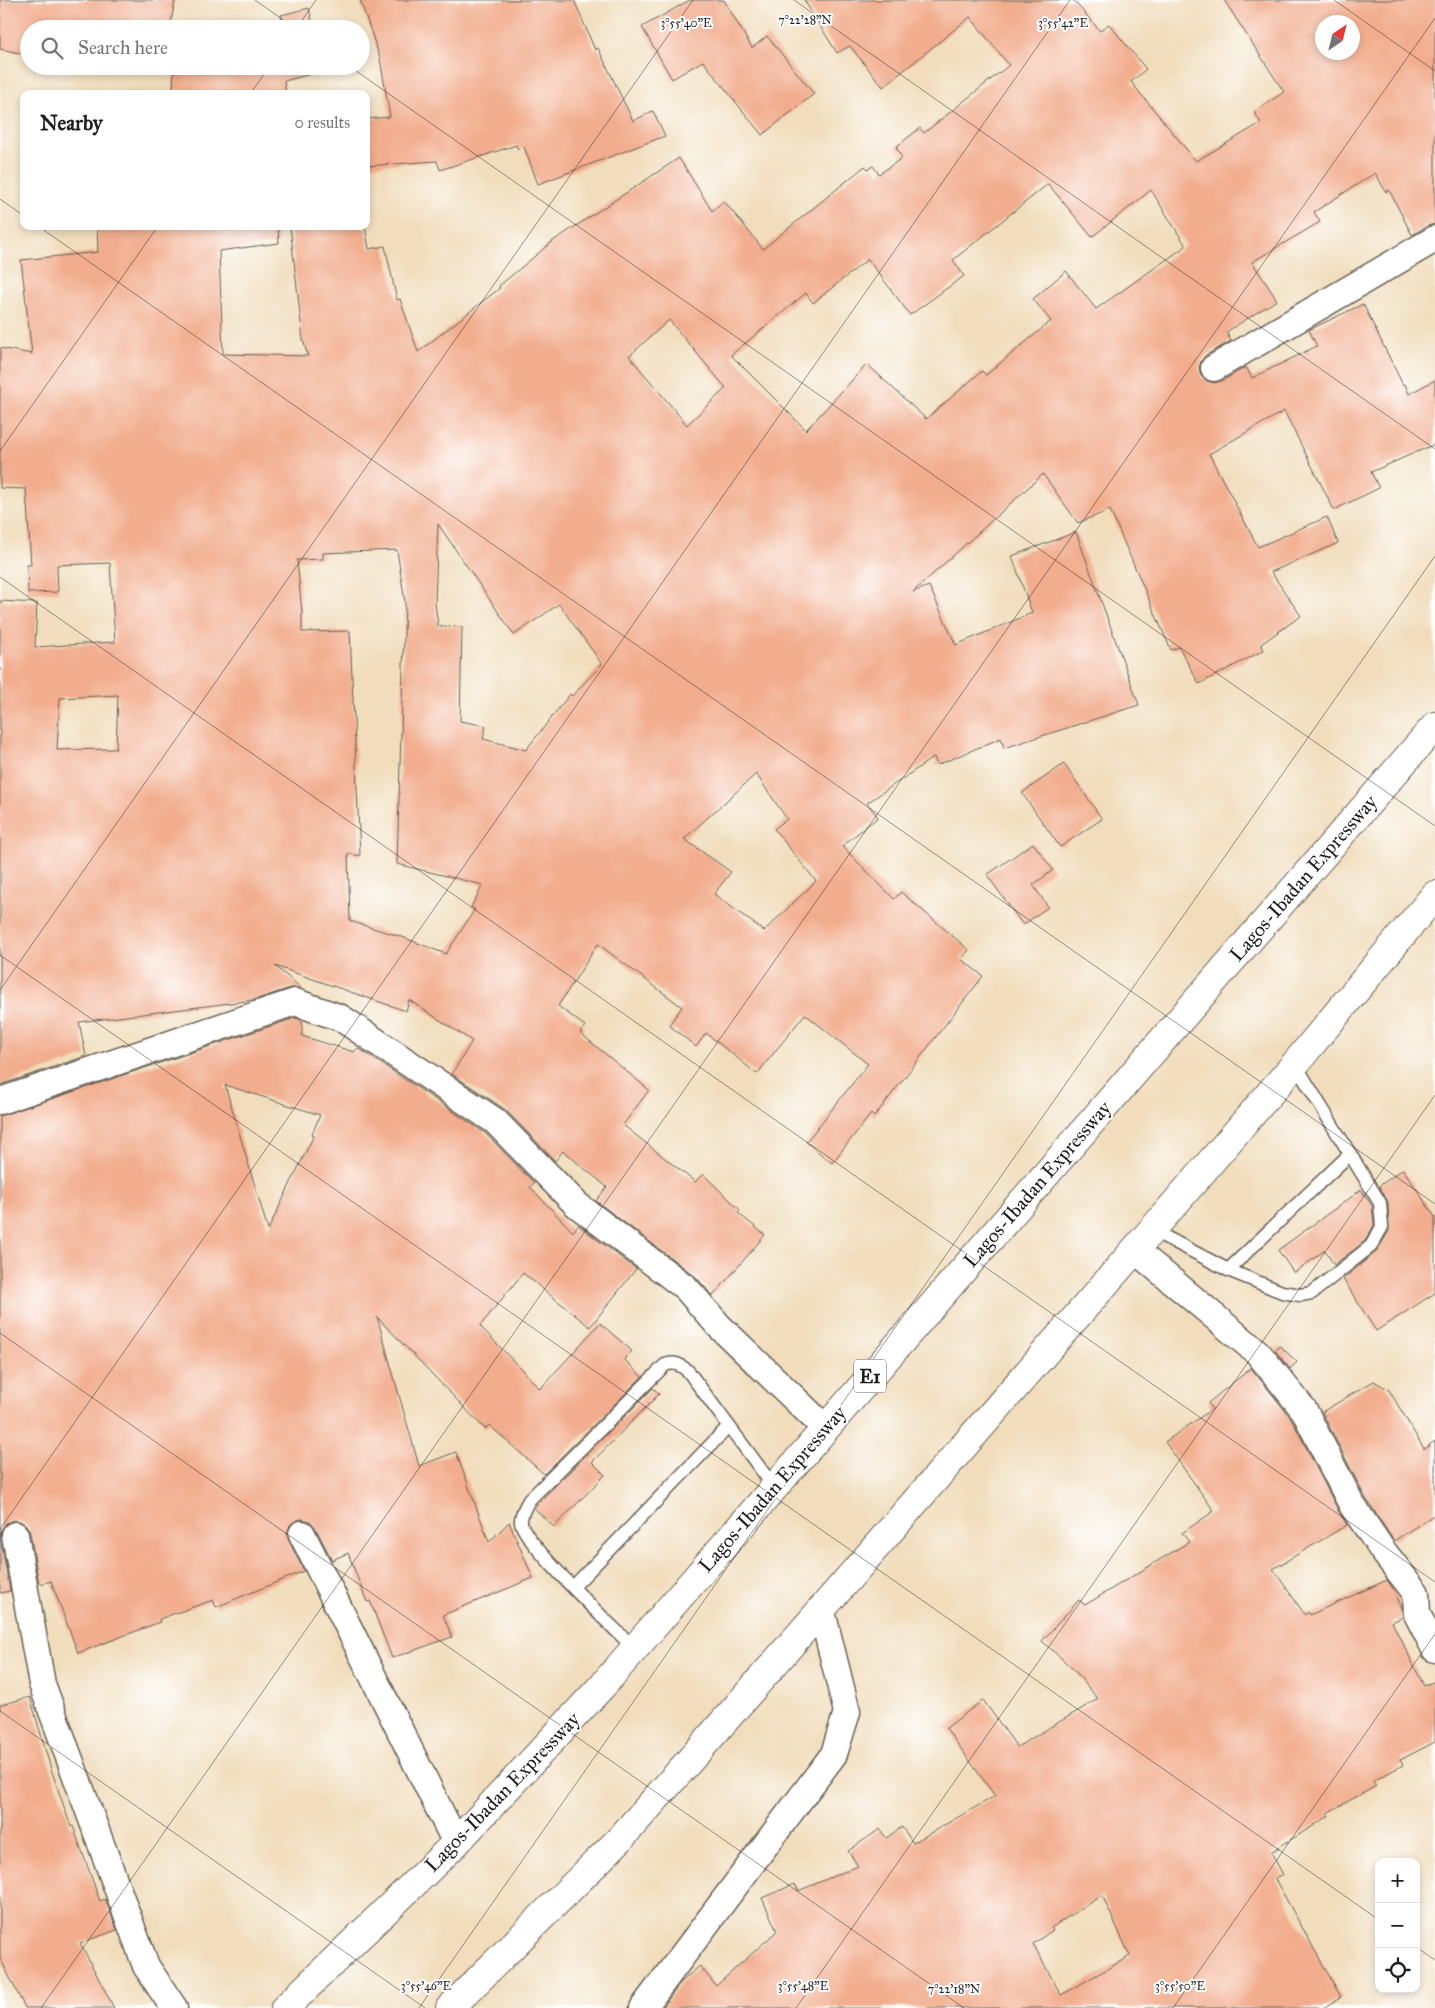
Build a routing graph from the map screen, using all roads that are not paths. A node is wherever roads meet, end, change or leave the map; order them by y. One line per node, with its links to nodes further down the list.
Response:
1 (1435, 239): 2 (street)
2 (1214, 368)
3 (1435, 726): 11 (highway, Lagos-Ibadan Expressway / E1)
4 (1435, 895): 5 (highway)
5 (1295, 1064): 7 (lane); 8 (highway)
6 (0, 1101): 11 (street)
7 (1350, 1154): 9 (lane); 9 (lane)
8 (1144, 1240): 9 (lane); 16 (highway); 18 (street)
9 (1228, 1270)
10 (729, 1426): 12 (lane); 15 (lane); 15 (lane)
11 (825, 1428): 12 (highway, Lagos-Ibadan Expressway / E1)
12 (774, 1487): 17 (highway, Lagos-Ibadan Expressway / E1)
13 (302, 1534): 19 (street)
14 (15, 1535): 20 (street)
15 (573, 1588): 17 (lane)
16 (821, 1608): 22 (highway); 23 (street)
17 (634, 1648): 19 (highway, Lagos-Ibadan Expressway / E1)
18 (1435, 1649)
19 (456, 1843): 21 (highway, Lagos-Ibadan Expressway / E1)
20 (174, 2008)
21 (285, 2008)
22 (450, 2008)
23 (643, 2008)

